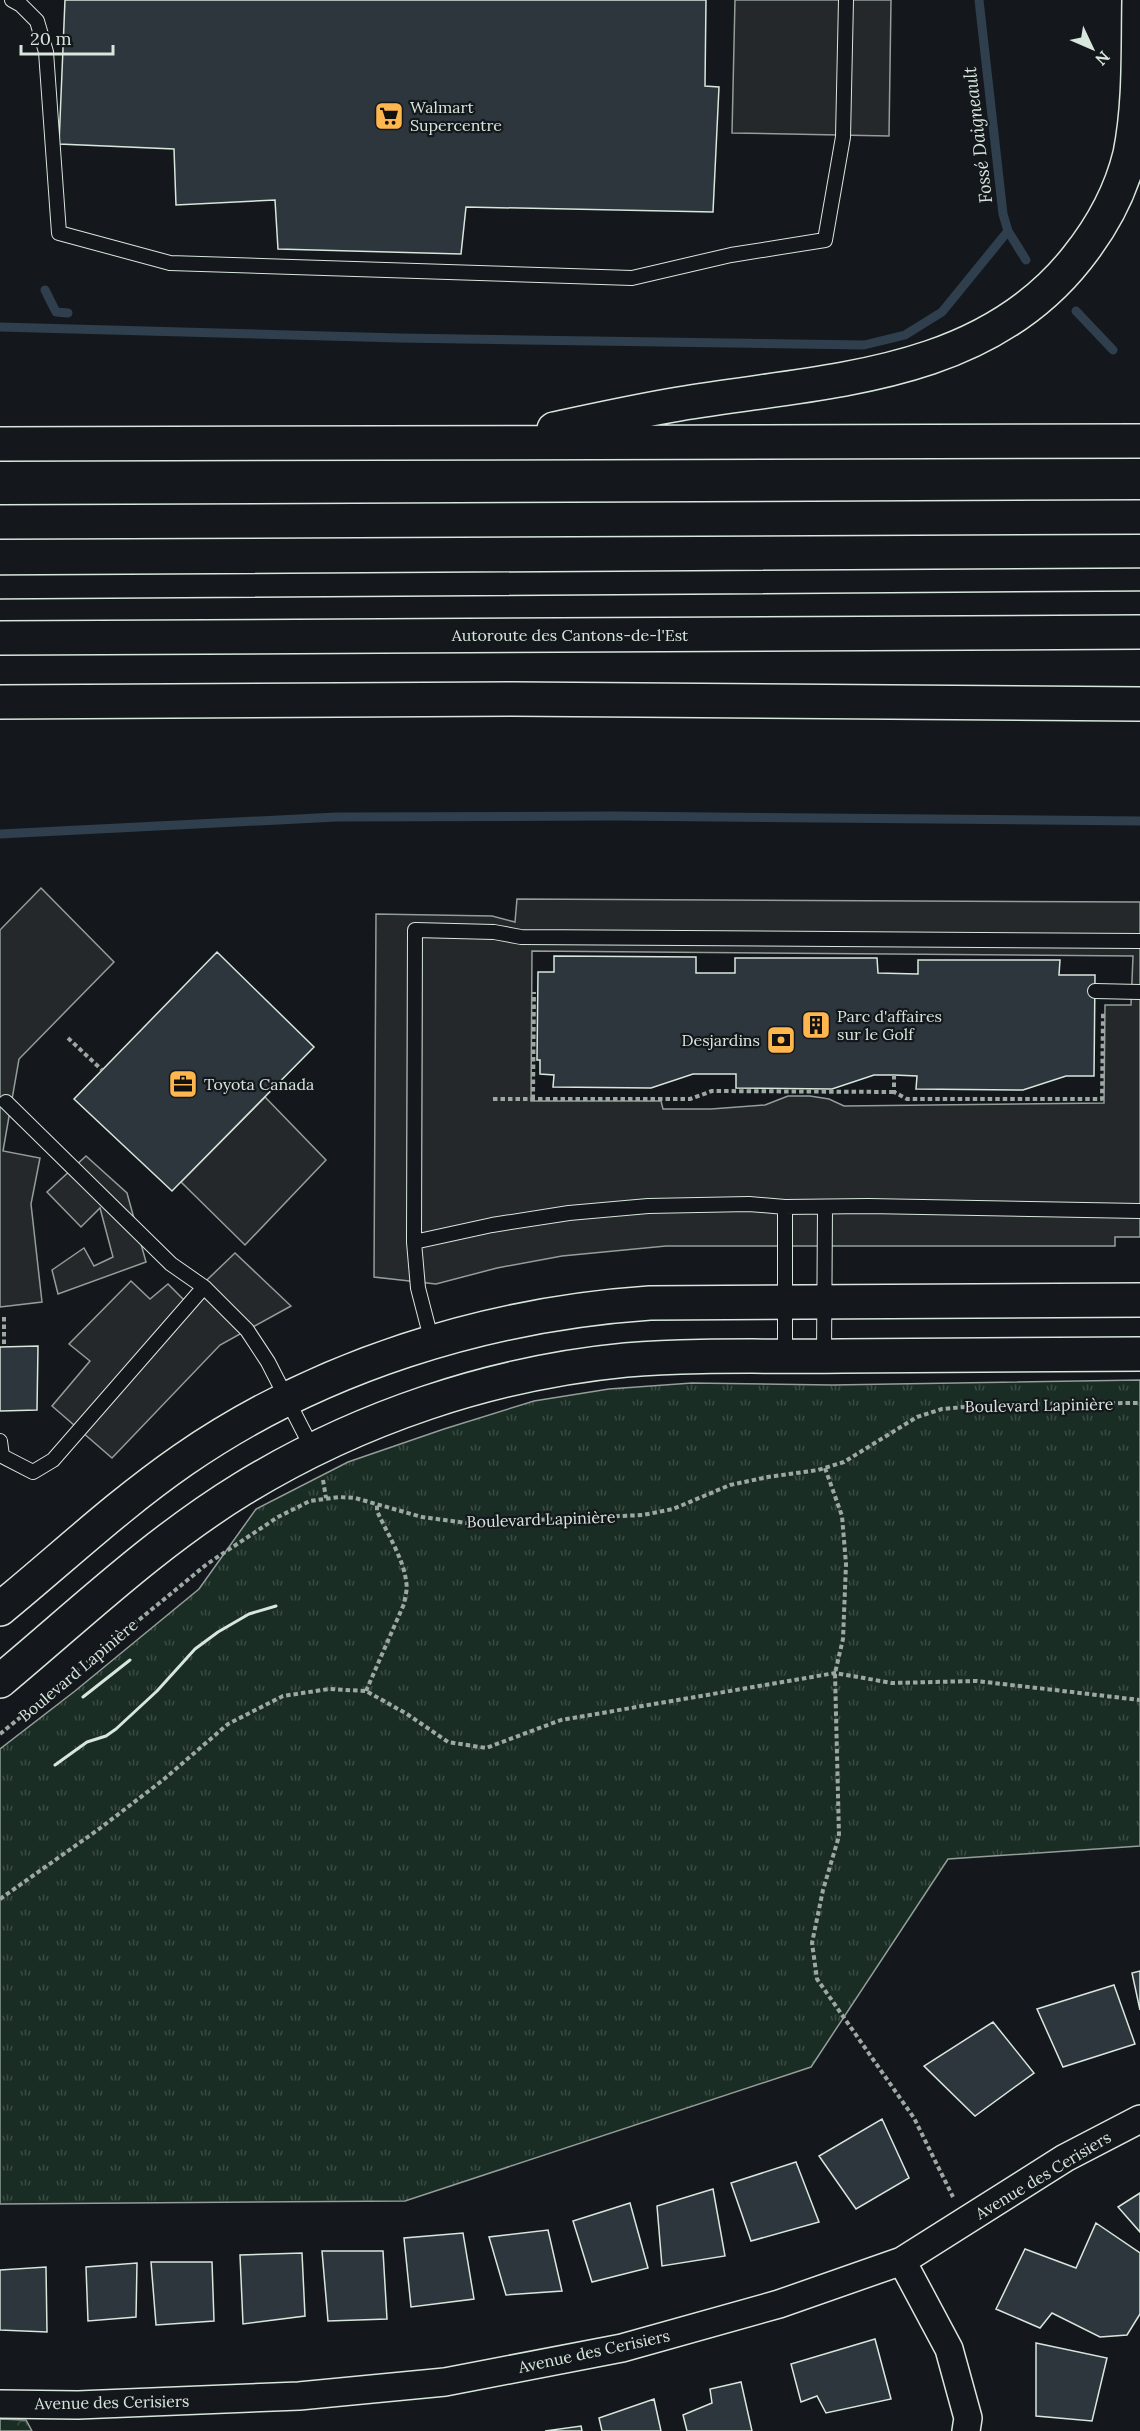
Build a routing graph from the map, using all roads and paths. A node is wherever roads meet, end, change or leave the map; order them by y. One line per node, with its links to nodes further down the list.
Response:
1 (12, 0): 2 (lane)
2 (846, 0)
3 (1139, 0): 6 (main road)
4 (1140, 441): 6 (main road)
5 (0, 444): 6 (main road)
6 (480, 444)
7 (1140, 517): 8 (main road)
8 (0, 522)
9 (1140, 632): 10 (main road, Autoroute des Cantons-de-l'Est)
10 (0, 638)
11 (0, 702): 12 (main road)
12 (1140, 704)
13 (1140, 941): 28 (lane)
14 (1095, 991): 15 (lane)
15 (1140, 992)
16 (534, 993): 23 (path)
17 (1103, 1006): 21 (path)
18 (68, 1038): 19 (path)
19 (102, 1071)
20 (894, 1076): 21 (path)
21 (894, 1092): 23 (path)
22 (493, 1099): 23 (path)
23 (533, 1099)
24 (6, 1102): 29 (lane)
25 (784, 1207): 26 (lane); 28 (lane); 30 (lane)
26 (825, 1208): 27 (lane); 31 (lane)
27 (1140, 1211)
28 (414, 1242): 34 (lane)
29 (204, 1287): 39 (lane); 41 (lane)
30 (786, 1300): 31 (main road); 34 (main road); 37 (lane)
31 (824, 1300): 32 (main road); 38 (lane)
32 (1140, 1300)
33 (4, 1317): 35 (path)
34 (432, 1342): 39 (main road)
35 (4, 1347)
36 (1140, 1354): 38 (main road)
37 (785, 1356): 38 (main road); 42 (main road)
38 (824, 1356)
39 (287, 1400): 42 (lane); 45 (main road)
40 (1140, 1403): 43 (path, Boulevard Lapinière)
41 (0, 1441)
42 (313, 1450): 47 (main road)
43 (825, 1468): 44 (path, Boulevard Lapinière); 46 (path)
44 (377, 1504): 48 (path); 50 (path, Boulevard Lapinière)
45 (0, 1609)
46 (835, 1673): 48 (path); 49 (path); 53 (path)
47 (0, 1681)
48 (366, 1691): 51 (path)
49 (1140, 1700)
50 (0, 1734)
51 (0, 1899)
52 (1140, 2119): 53 (street, Avenue des Cerisiers)
53 (965, 2221): 54 (street, Avenue des Cerisiers)
54 (902, 2261): 55 (street, Avenue des Cerisiers); 56 (street)
55 (0, 2404)
56 (966, 2431)

